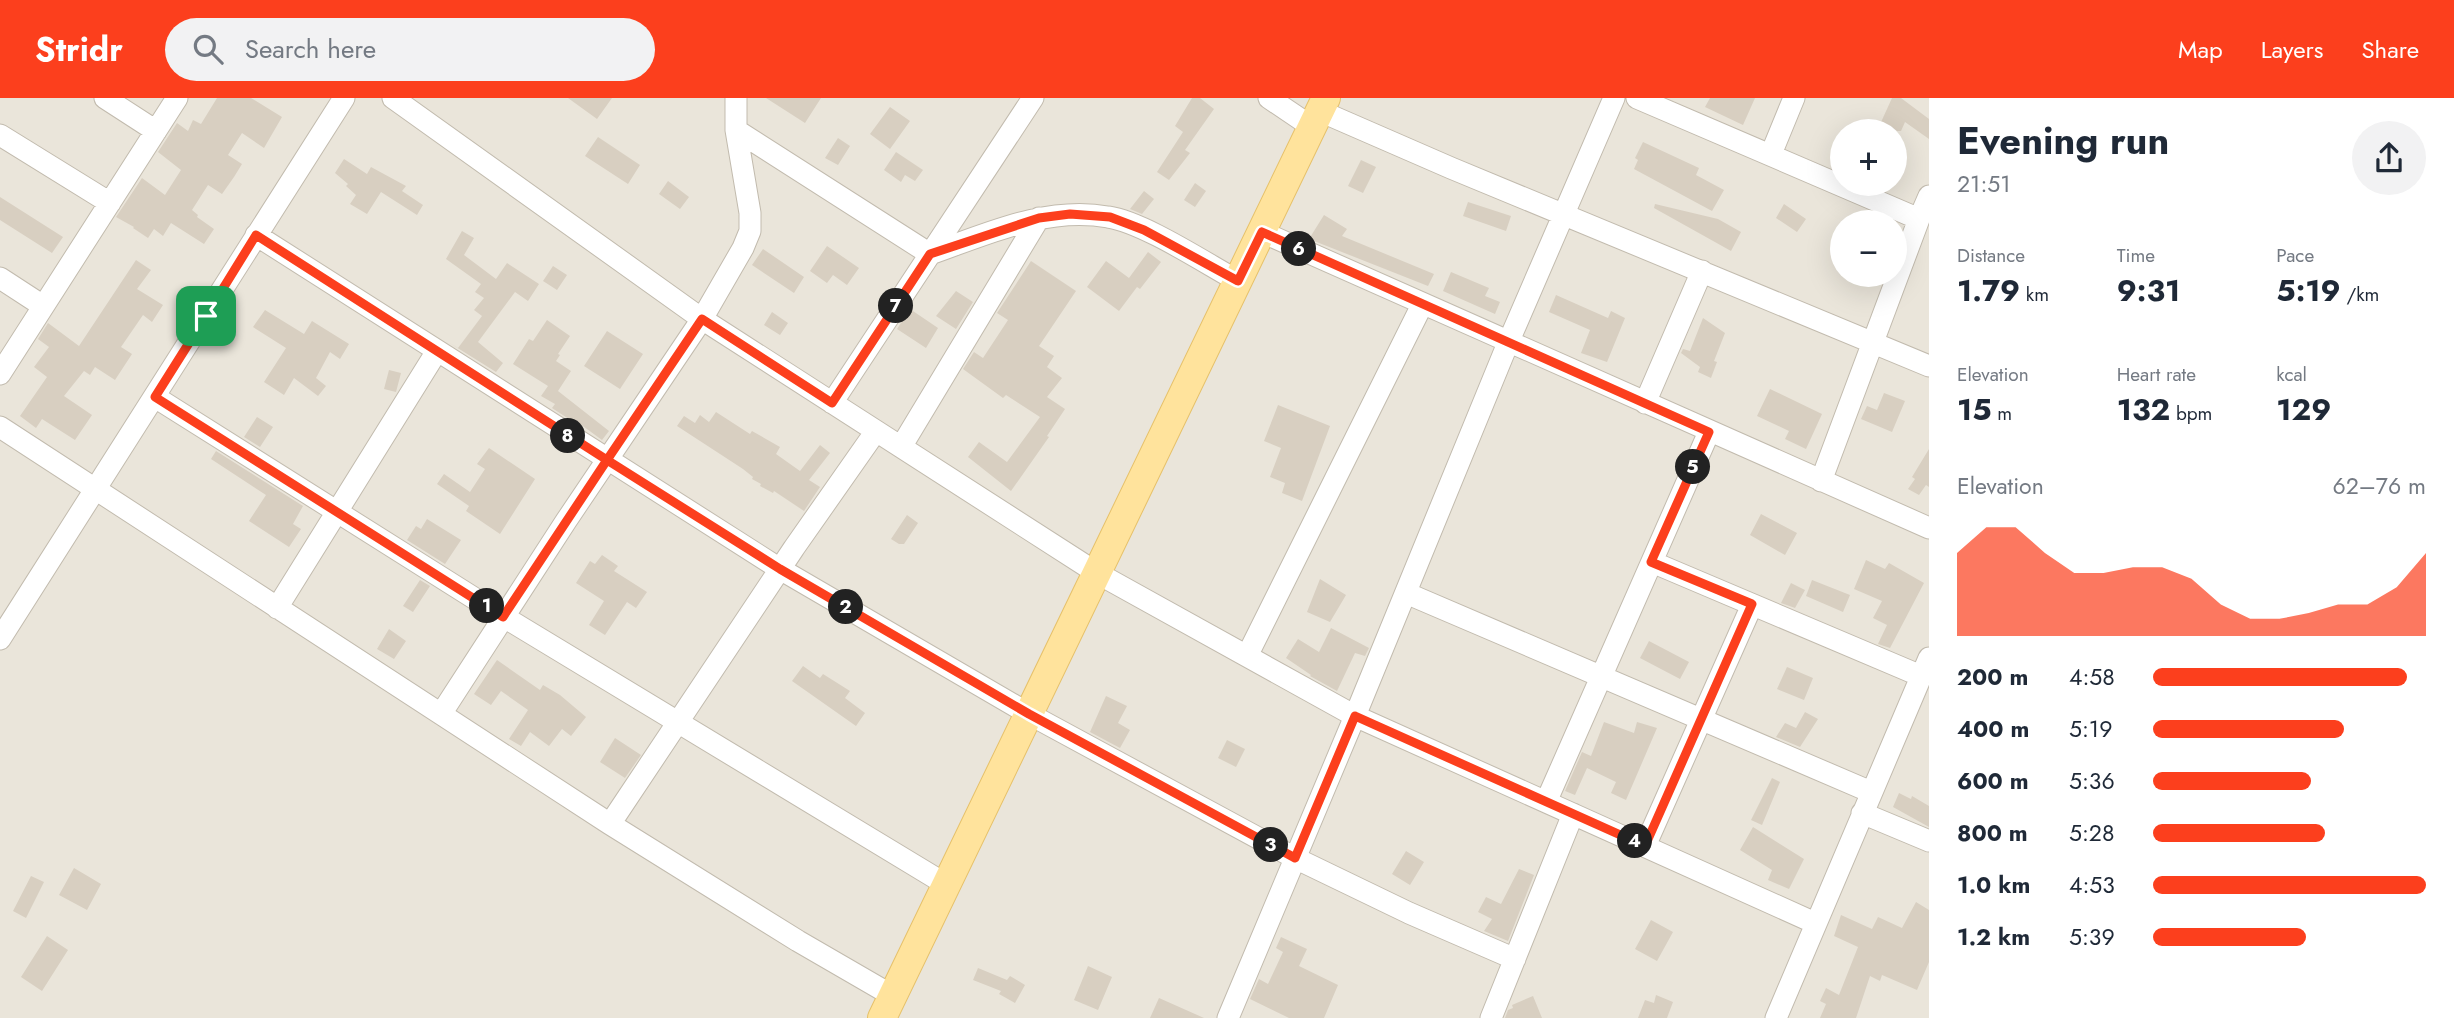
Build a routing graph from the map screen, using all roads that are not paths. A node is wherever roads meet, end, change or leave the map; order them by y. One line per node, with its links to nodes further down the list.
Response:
1 (105, 98): 13 (street)
2 (177, 98): 13 (street)
3 (344, 98): 22 (street)
4 (393, 98): 29 (street)
5 (736, 98): 12 (street)
6 (1033, 98): 23 (street)
7 (1269, 98): 11 (street)
8 (1614, 98): 18 (street)
9 (1637, 98): 15 (street)
10 (1794, 98): 15 (street)
11 (1319, 112): 18 (street); 21 (main road)
12 (736, 130): 23 (street); 29 (street)
13 (156, 131): 17 (street)
14 (0, 135): 17 (street)
15 (1771, 154): 20 (street)
16 (1929, 196): 20 (street)
17 (110, 203): 28 (street)
18 (1564, 214): 24 (street); 31 (street)
19 (1039, 218): 23 (street); 26 (street); 41 (street)
20 (1919, 219): 30 (street)
21 (1262, 232): 26 (main road); 27 (street)
22 (256, 235): 32 (street); 35 (street)
23 (930, 254): 36 (street)
24 (1702, 271): 30 (street); 37 (street)
25 (0, 278): 28 (street)
26 (1238, 281): 49 (main road)
27 (1422, 305): 31 (street); 56 (street)
28 (43, 306): 34 (street)
29 (702, 319): 36 (street); 42 (street)
30 (1873, 342): 33 (street); 43 (street)
31 (1508, 344): 37 (street); 50 (street)
32 (438, 351): 42 (street); 45 (street)
33 (1929, 366)
34 (0, 374)
35 (155, 397): 44 (street); 45 (street)
36 (832, 403): 39 (street)
37 (1645, 403): 40 (street)
38 (0, 428): 44 (street)
39 (876, 431): 41 (street); 48 (street)
40 (1709, 432): 43 (street); 47 (street)
41 (901, 447): 49 (street)
42 (607, 460): 48 (street); 54 (street)
43 (1821, 481): 46 (street)
44 (94, 490): 52 (street); 53 (street)
45 (338, 512): 53 (street); 54 (street)
46 (1929, 528)
47 (1651, 562): 51 (street); 58 (street)
48 (780, 569): 60 (street); 63 (street)
49 (1097, 573): 56 (street); 60 (main road)
50 (1406, 593): 58 (street); 61 (street)
51 (1752, 604): 57 (street); 62 (street)
52 (8, 608): 55 (street)
53 (277, 608): 59 (street)
54 (503, 617): 59 (street); 63 (street)
55 (0, 639)
56 (1247, 656): 61 (street)
57 (1925, 667): 64 (street)
58 (1601, 677): 62 (street); 65 (street)
59 (441, 713): 68 (street)
60 (1029, 714): 71 (street); 72 (main road)
61 (1355, 716): 65 (street); 71 (street)
62 (1701, 720): 64 (street); 70 (street)
63 (678, 723): 68 (street); 72 (street)
64 (1871, 792): 66 (street)
65 (1546, 802): 67 (street)
66 (1862, 813): 69 (street); 73 (street)
67 (1573, 814): 70 (street); 74 (street)
68 (610, 824): 75 (street)
69 (1929, 841)
70 (1645, 846): 73 (street)
71 (1295, 858): 74 (street); 76 (street)
72 (947, 885): 75 (main road)
73 (1815, 923): 78 (street)
74 (1515, 959): 77 (street)
75 (887, 1007)
76 (1228, 1018)
77 (1491, 1018)
78 (1776, 1018)

